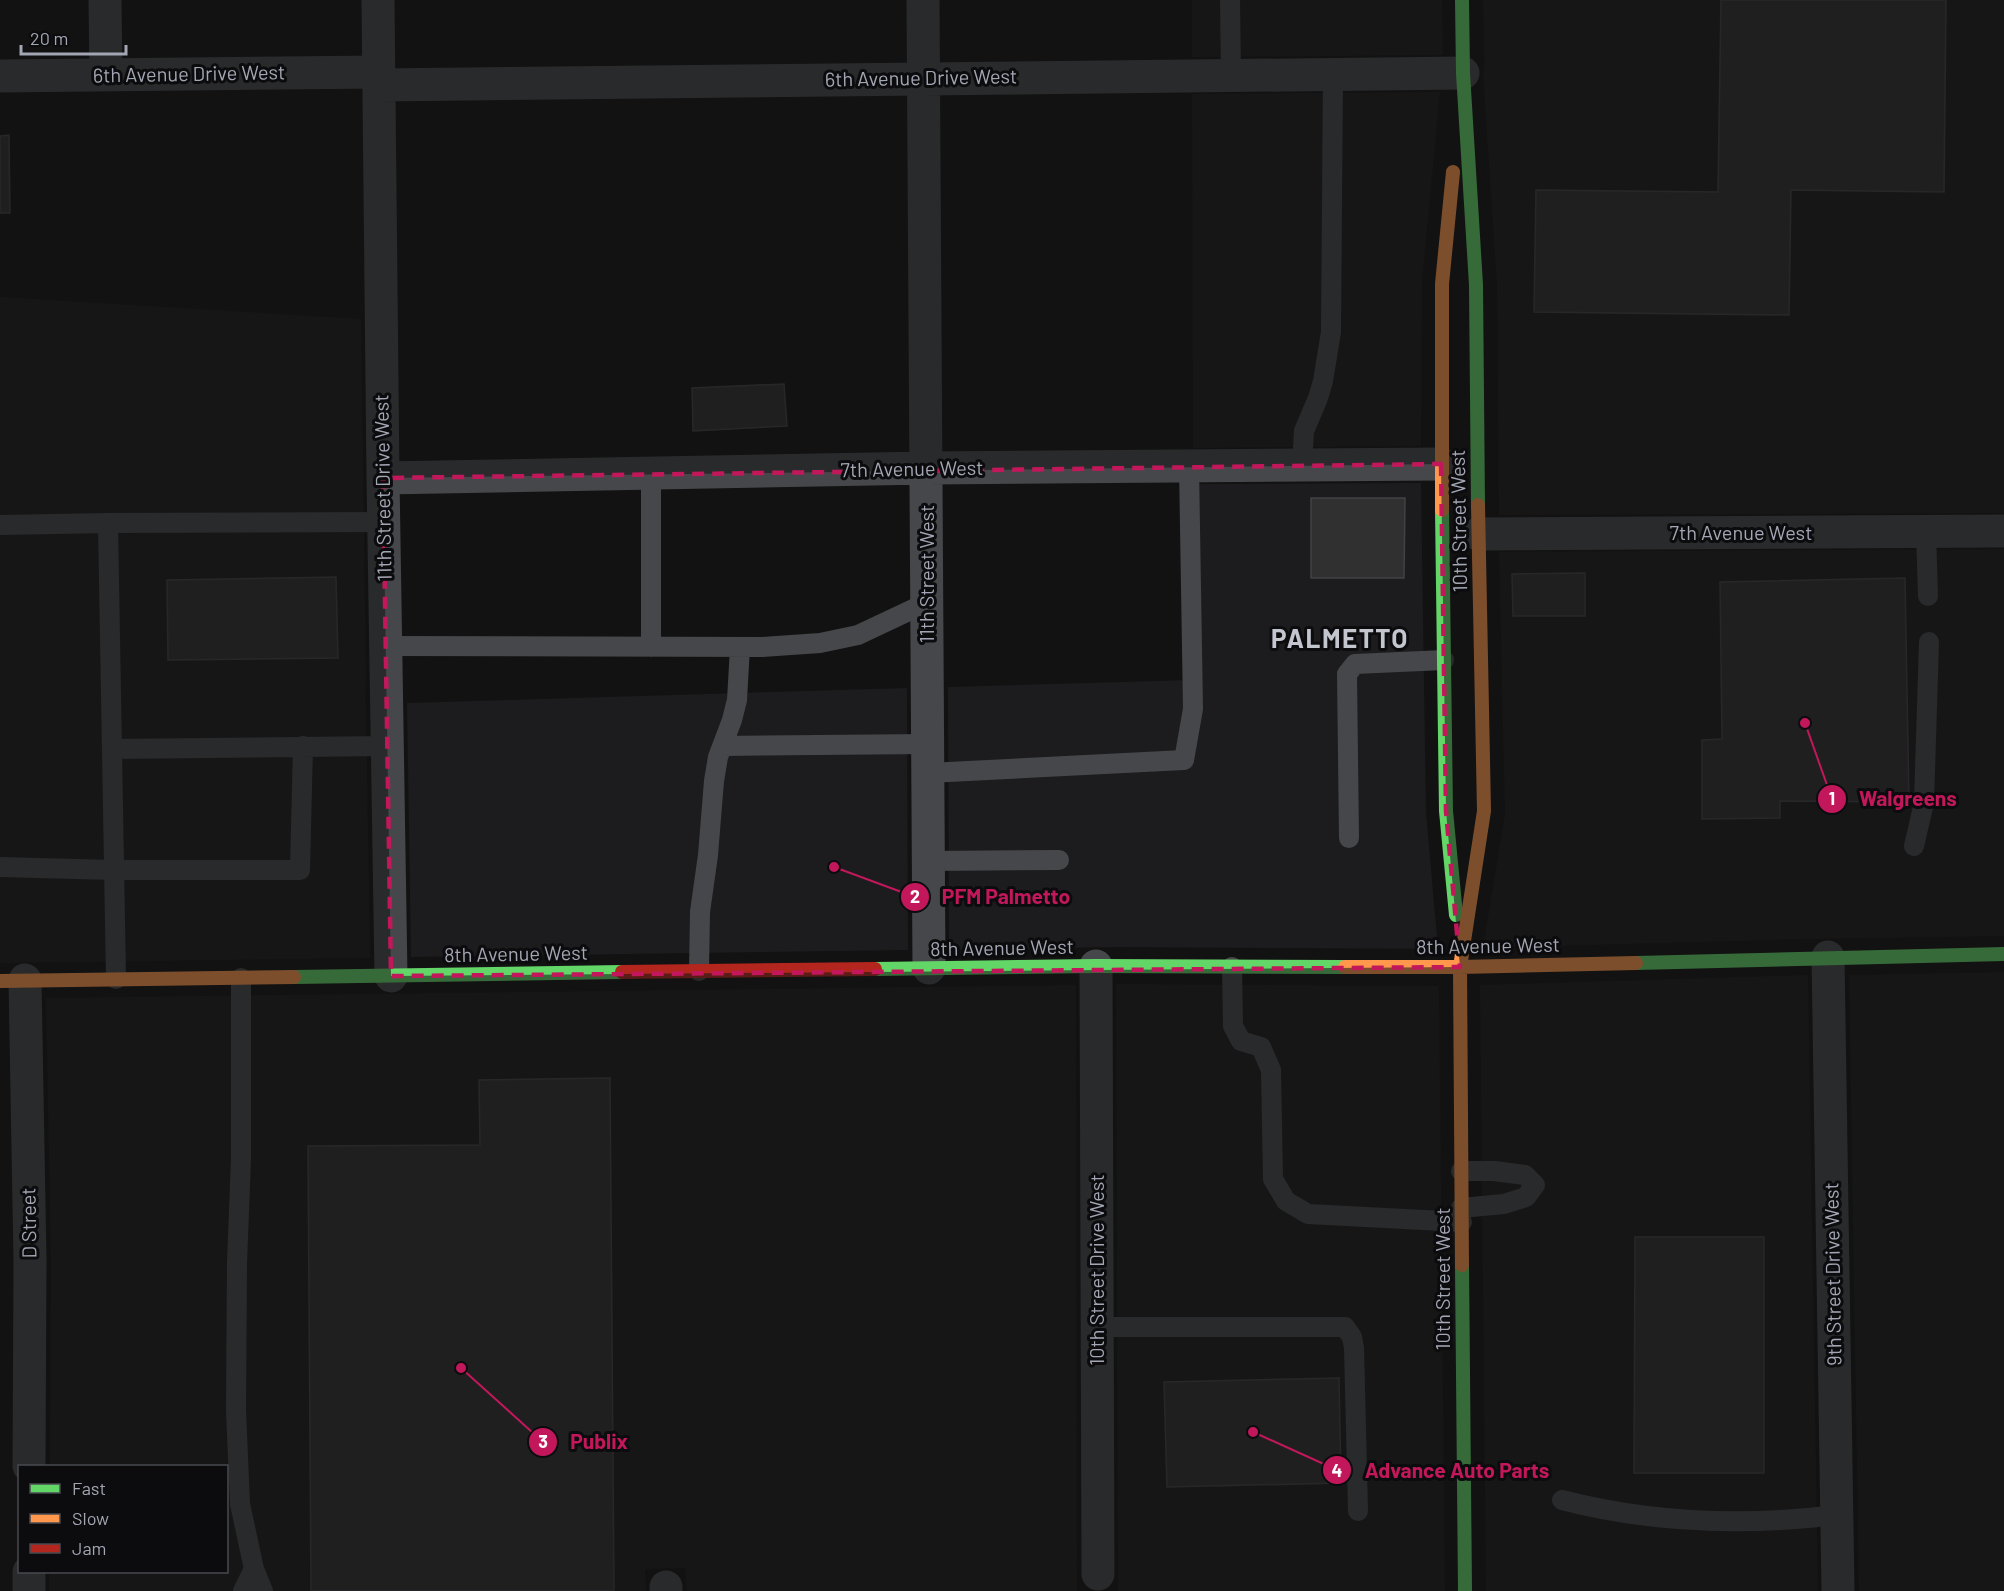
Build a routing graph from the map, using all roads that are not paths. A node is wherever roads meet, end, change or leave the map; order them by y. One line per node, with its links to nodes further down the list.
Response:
1 (105, 0): 8 (street)
2 (378, 0): 11 (street, 11th Street Drive West)
3 (923, 0): 12 (street, 11th Street West)
4 (1230, 0): 9 (lane)
5 (1462, 0): 6 (main road, 10th Street West)
6 (1463, 73): 7 (street, 6th Avenue Drive West); 13 (main road, 10th Street West); 24 (main road, 10th Street West)
7 (1333, 74): 9 (street, 6th Avenue Drive West); 14 (lane)
8 (106, 75): 10 (street, 6th Avenue Drive West); 11 (street, 6th Avenue Drive West)
9 (1231, 75): 12 (street, 6th Avenue Drive West)
10 (0, 76)
11 (379, 78): 12 (street, 6th Avenue Drive West); 18 (street, 11th Street Drive West)
12 (924, 78): 16 (street, 11th Street West)
13 (1442, 464): 14 (street, 7th Avenue West); 31 (main road, 10th Street West)
14 (1302, 465): 15 (street, 7th Avenue West)
15 (1189, 466): 16 (street, 7th Avenue West); 36 (lane)
16 (927, 468): 17 (street, 7th Avenue West); 26 (street, 11th Street West)
17 (651, 473): 18 (street, 7th Avenue West); 29 (lane)
18 (383, 478): 19 (street, 11th Street Drive West)
19 (384, 522): 20 (lane); 28 (street, 11th Street Drive West)
20 (108, 523): 21 (lane); 35 (lane)
21 (0, 525)
22 (2004, 531): 23 (street, 7th Avenue West)
23 (1926, 532): 24 (street, 7th Avenue West); 25 (lane)
24 (1478, 534): 48 (main road, 10th Street West)
25 (1928, 596)
26 (928, 602): 30 (lane); 36 (street, 11th Street West)
27 (1929, 642): 38 (lane)
28 (386, 646): 29 (lane); 33 (street, 11th Street Drive West)
29 (651, 647): 30 (lane)
30 (740, 647): 34 (lane)
31 (1444, 660): 37 (lane); 48 (main road, 10th Street West)
32 (303, 746): 33 (lane); 35 (lane); 42 (lane)
33 (387, 746): 50 (street, 11th Street Drive West)
34 (723, 746): 36 (lane); 49 (lane)
35 (111, 749): 42 (lane)
36 (928, 758): 40 (street, 11th Street West)
37 (1349, 838)
38 (1914, 846)
39 (1059, 860): 40 (lane)
40 (929, 861): 47 (street, 11th Street West)
41 (0, 867): 42 (lane)
42 (114, 870): 52 (lane)
43 (2004, 954): 44 (main road, 8th Avenue West)
44 (1828, 957): 48 (main road, 8th Avenue West); 60 (street, 9th Street Drive West)
45 (1096, 966): 46 (main road, 8th Avenue West); 47 (main road, 8th Avenue West); 56 (street, 10th Street Drive West)
46 (1232, 967): 48 (main road, 8th Avenue West); 55 (lane)
47 (929, 968): 49 (main road, 8th Avenue West)
48 (1460, 968): 54 (main road, 10th Street West)
49 (699, 971): 50 (main road, 8th Avenue West)
50 (391, 976): 51 (main road, 8th Avenue West)
51 (241, 978): 52 (main road, 8th Avenue West); 61 (lane)
52 (116, 980): 53 (main road, 8th Avenue West)
53 (13, 981): 57 (street, D Street)
54 (1461, 1171): 55 (main road, 10th Street West); 55 (lane)
55 (1462, 1215): 67 (main road, 10th Street West)
56 (1097, 1328): 59 (lane); 63 (street, 10th Street Drive West)
57 (29, 1465)
58 (1562, 1500): 60 (lane)
59 (1358, 1511)
60 (1837, 1515): 68 (street, 9th Street Drive West)
61 (254, 1569): 65 (lane); 66 (lane)
62 (29, 1573): 64 (street)
63 (1098, 1574)
64 (29, 1591)
65 (243, 1591)
66 (263, 1591)
67 (1465, 1591)
68 (1838, 1591)

